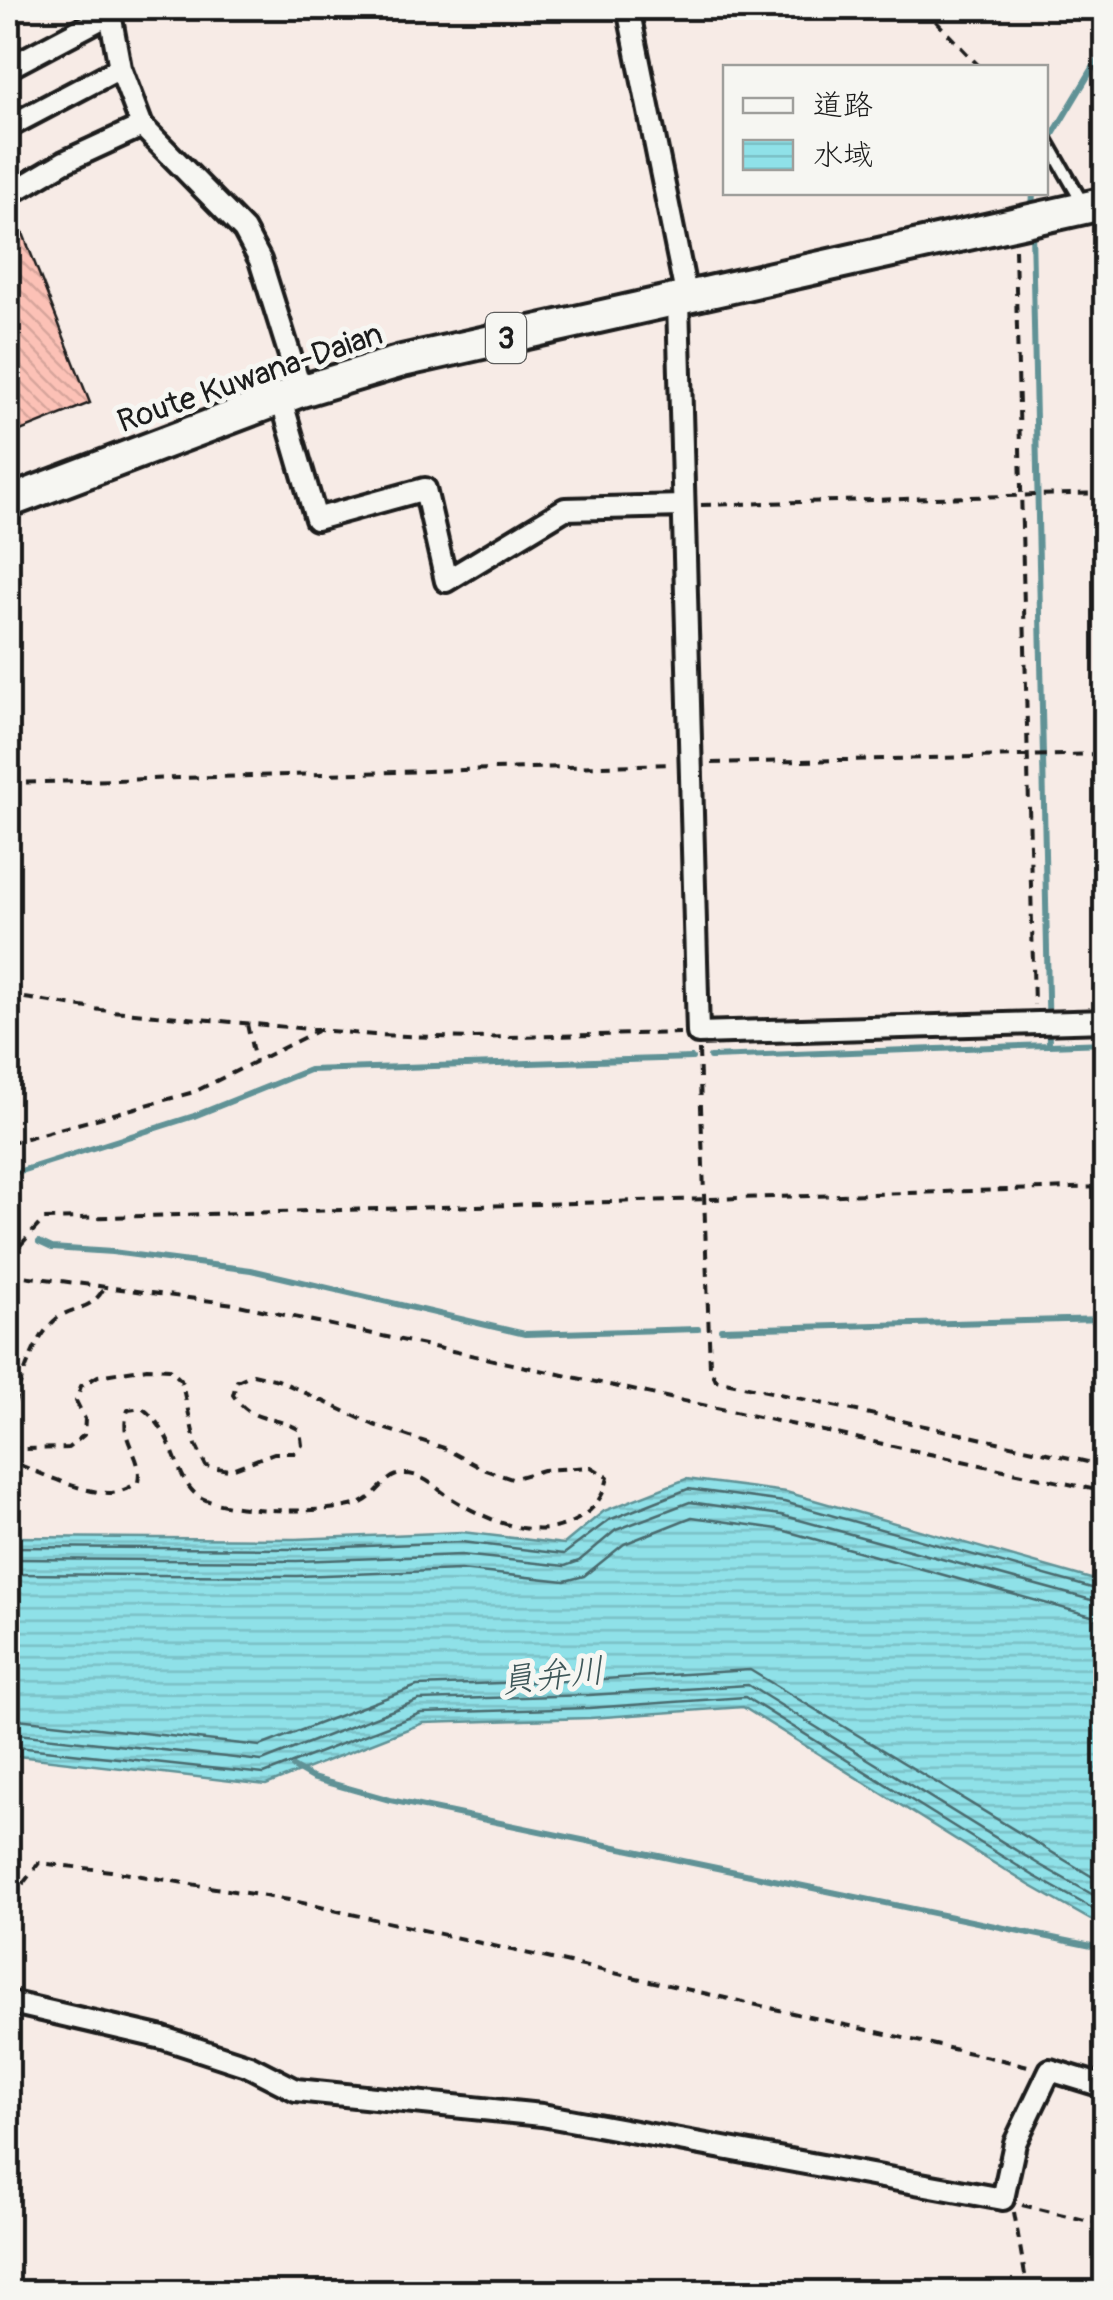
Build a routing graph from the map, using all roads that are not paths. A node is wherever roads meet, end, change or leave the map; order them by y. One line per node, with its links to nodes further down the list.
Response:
1 (628, 8): 10 (street)
2 (110, 11): 3 (street); 4 (street)
3 (8, 68)
4 (120, 68): 5 (street); 6 (street)
5 (142, 126): 8 (street); 11 (street)
6 (8, 127)
7 (1048, 142): 9 (lane)
8 (8, 195)
9 (1098, 200): 10 (main road, Route Kuwana-Daian / 3)
10 (682, 300): 11 (main road, Route Kuwana-Daian / 3); 13 (street)
11 (291, 395): 12 (main road, Route Kuwana-Daian / 3); 13 (street)
12 (8, 502)
13 (682, 506): 14 (street)
14 (1106, 1021)
15 (8, 2002): 16 (street)
16 (1106, 2087)

